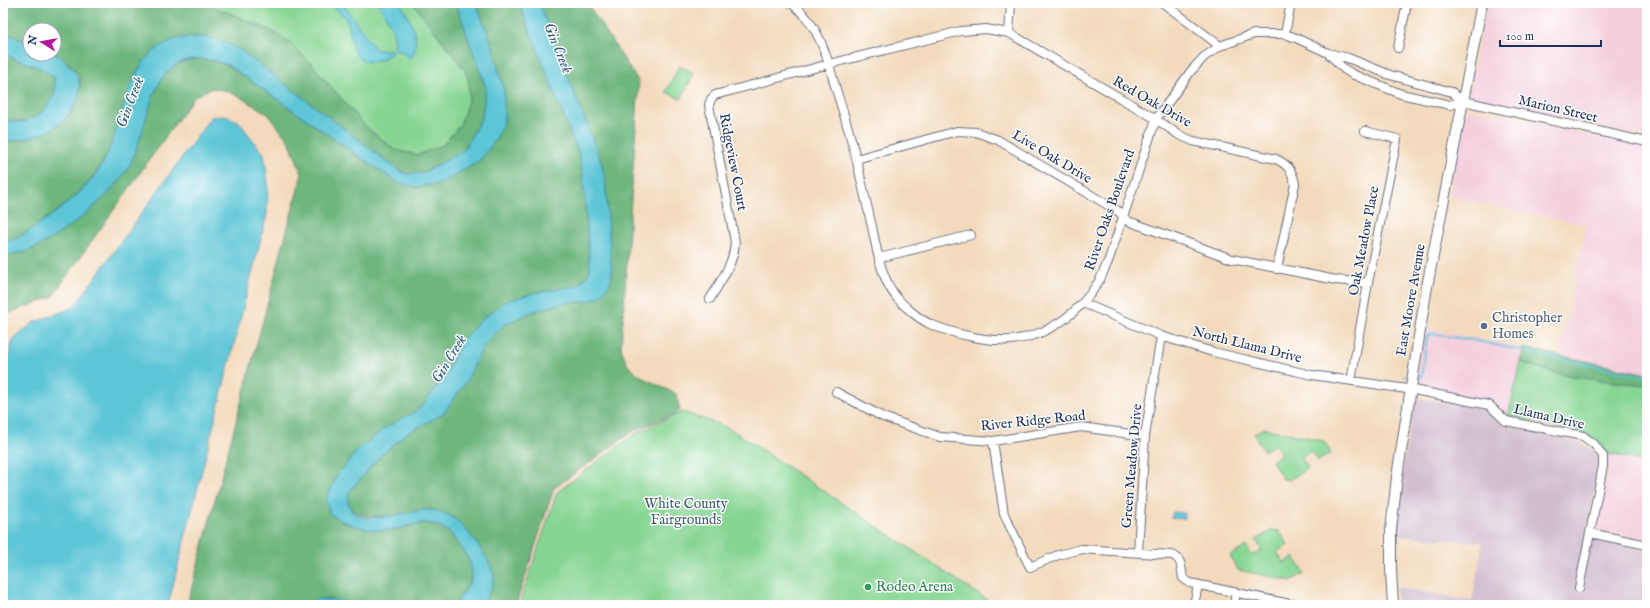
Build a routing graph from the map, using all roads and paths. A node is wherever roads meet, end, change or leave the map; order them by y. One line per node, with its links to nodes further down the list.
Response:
1 (791, 3): 12 (street, River Oaks Boulevard)
2 (1011, 3): 7 (street)
3 (1163, 3): 9 (street)
4 (1291, 3): 8 (street)
5 (1407, 3): 10 (street)
6 (1482, 3): 13 (street, East Moore Avenue)
7 (1009, 33): 12 (street); 14 (street, Red Oak Drive)
8 (1285, 34): 9 (street, River Oaks Boulevard); 11 (street, River Oaks Boulevard)
9 (1220, 46): 14 (street, River Oaks Boulevard)
10 (1398, 48)
11 (1328, 53): 13 (street, River Oaks Boulevard); 13 (street, River Oaks Boulevard)
12 (829, 64): 17 (street, River Oaks Boulevard); 23 (street, Ridgeview Court)
13 (1462, 102): 16 (street, Marion Street); 27 (street, East Moore Avenue)
14 (1156, 120): 18 (street, River Oaks Boulevard); 21 (street, Red Oak Drive)
15 (1365, 132): 22 (street, Oak Meadow Place)
16 (1647, 142)
17 (856, 159): 18 (street, Live Oak Drive); 20 (street, River Oaks Boulevard)
18 (1124, 216): 21 (street, Live Oak Drive); 24 (street, River Oaks Boulevard)
19 (971, 235): 20 (street)
20 (879, 258): 24 (street, River Oaks Boulevard)
21 (1277, 269): 22 (street, Live Oak Drive)
22 (1368, 283): 26 (street, Oak Meadow Place)
23 (710, 299)
24 (1083, 303): 25 (street, North Llama Drive)
25 (1161, 336): 26 (street, North Llama Drive); 29 (street, Green Meadow Drive)
26 (1351, 381): 27 (street, North Llama Drive)
27 (1410, 390): 31 (street, Llama Drive); 40 (street, East Moore Avenue)
28 (836, 392): 30 (street, River Ridge Road)
29 (1145, 436): 30 (street, River Ridge Road); 33 (street, Green Meadow Drive)
30 (992, 441): 33 (street)
31 (1590, 533): 32 (street); 35 (street, Llama Drive)
32 (1647, 545)
33 (1138, 552): 34 (street)
34 (1198, 585): 36 (street); 37 (street)
35 (1579, 588)
36 (1235, 592): 38 (street); 39 (street)
37 (1194, 605)
38 (1235, 605)
39 (1294, 605)
40 (1393, 605)

